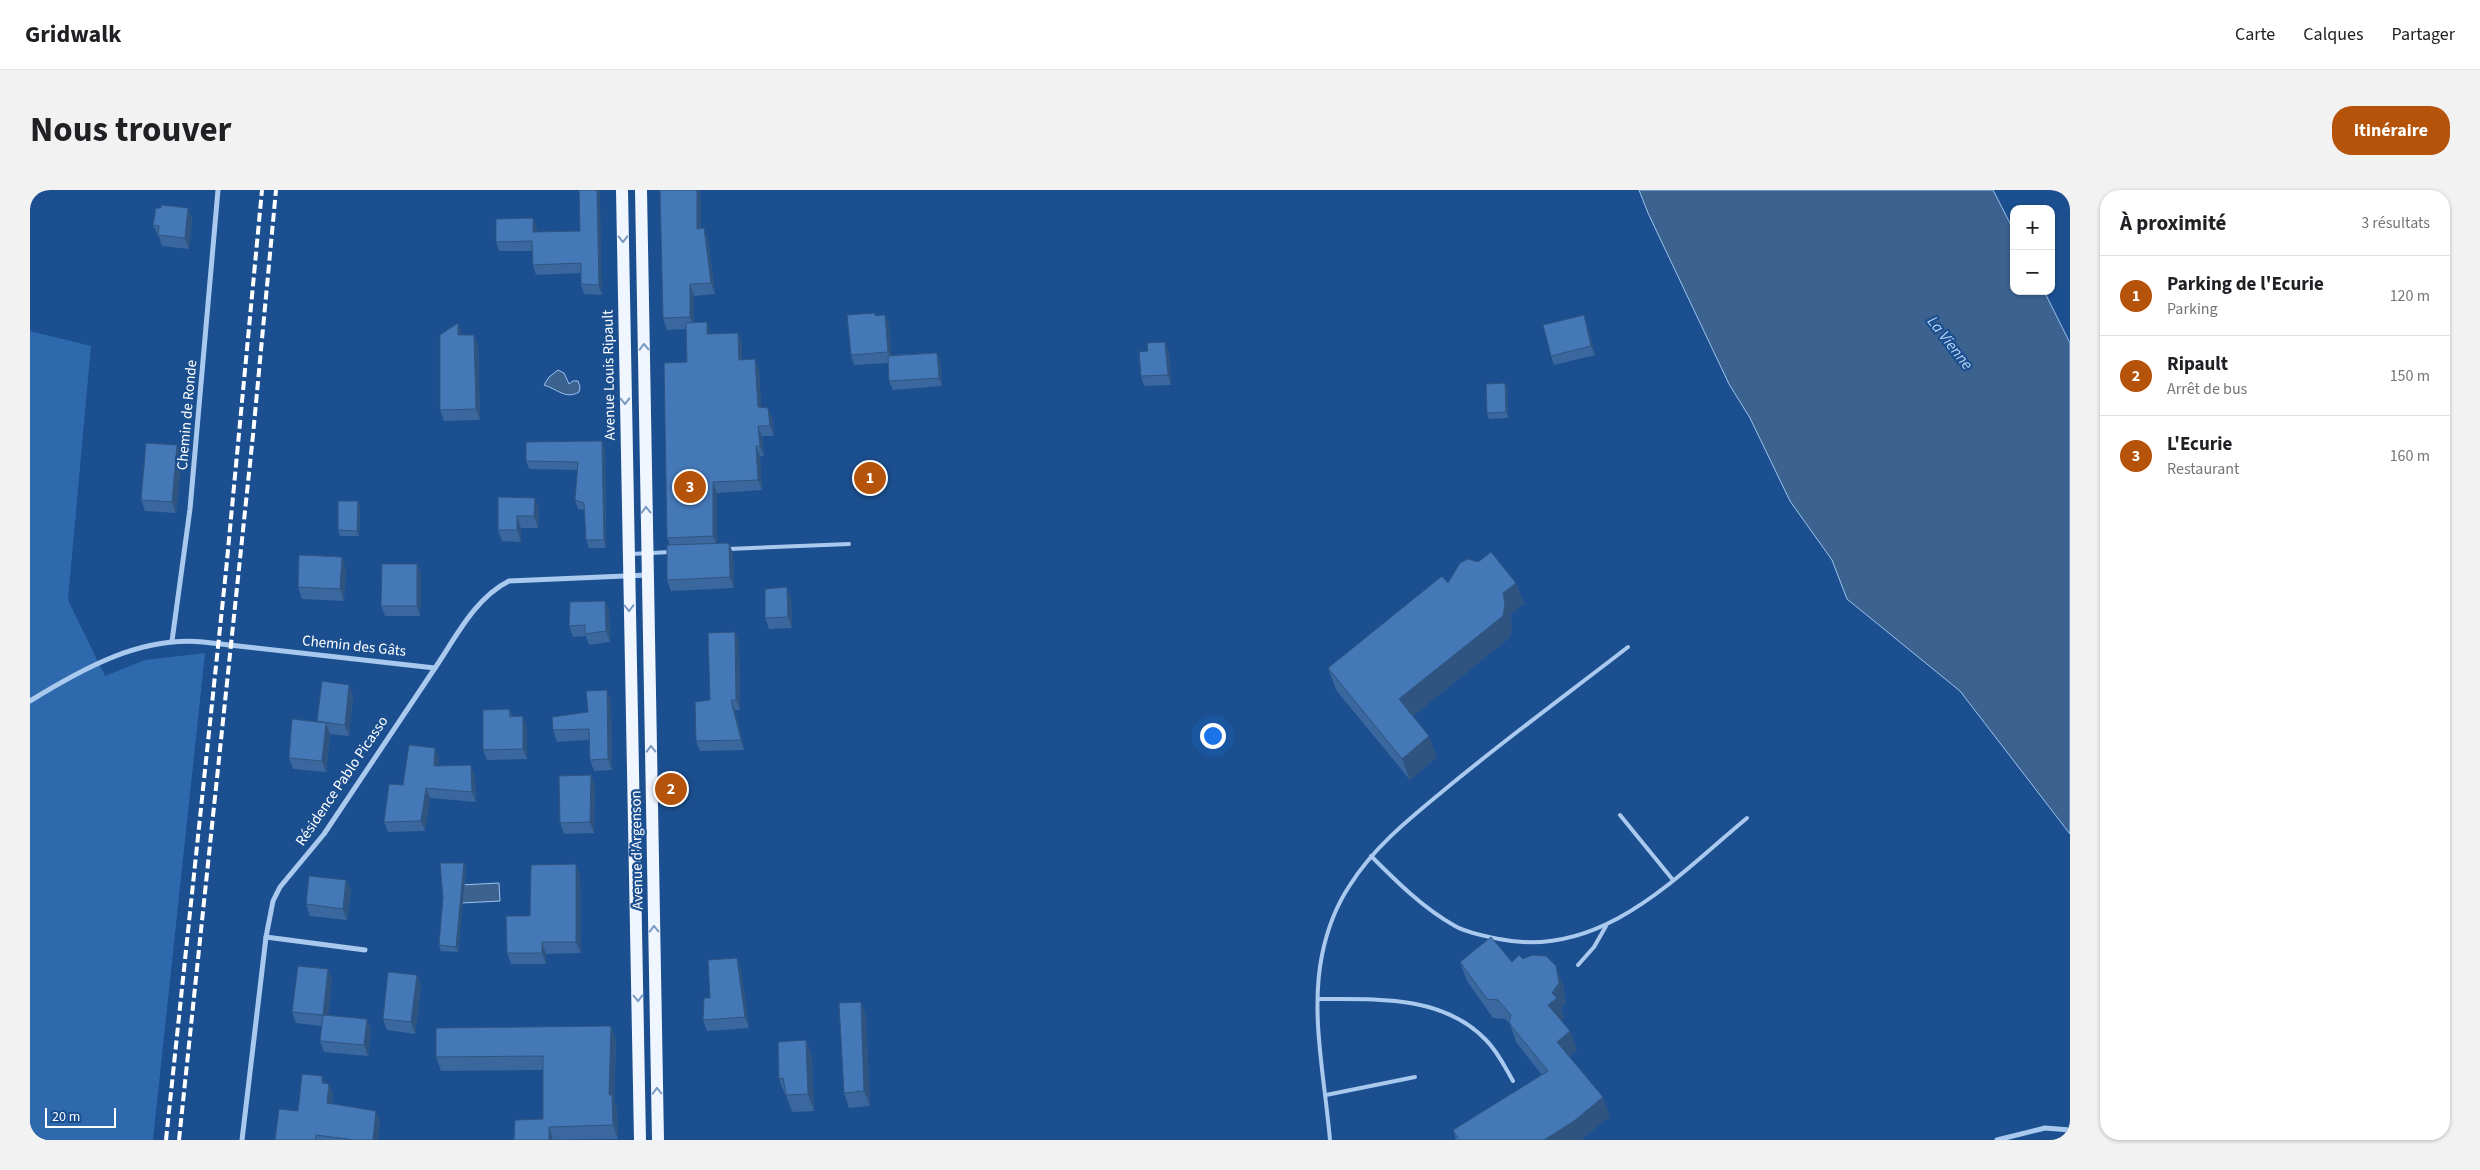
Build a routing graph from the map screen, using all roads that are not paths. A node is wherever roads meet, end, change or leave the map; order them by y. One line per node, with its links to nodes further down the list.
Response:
1 (218, 190): 11 (street, Chemin de Ronde)
2 (622, 190): 7 (main road, Avenue Louis Ripault, one-way to 7)
3 (641, 190): 8 (main road, one-way to 3)
4 (849, 544): 5 (lane)
5 (724, 550)
6 (676, 552): 8 (lane)
7 (628, 556): 8 (lane); 10 (main road, Avenue d'Argenson)
8 (648, 556): 9 (main road, Avenue d'Argenson)
9 (648, 575): 10 (street); 30 (main road, Avenue d'Argenson, one-way to 9)
10 (629, 576): 13 (street); 29 (main road, Avenue d'Argenson, one-way to 29)
11 (172, 641): 13 (street, Chemin des Gâts); 14 (street, Chemin des Gâts)
12 (1628, 647): 17 (lane)
13 (435, 668): 20 (street, Résidence Pablo Picasso)
14 (30, 701)
15 (1620, 815): 18 (lane)
16 (1747, 818): 18 (lane)
17 (1371, 856): 19 (lane); 23 (lane)
18 (1672, 880): 19 (lane)
19 (1606, 926): 22 (lane)
20 (266, 937): 21 (street); 28 (street, Résidence Pablo Picasso)
21 (365, 950)
22 (1578, 965)
23 (1319, 1000): 25 (lane); 26 (lane)
24 (1414, 1077): 26 (lane)
25 (1513, 1082)
26 (1326, 1095): 31 (lane)
27 (2070, 1130): 32 (street)
28 (242, 1140)
29 (640, 1140)
30 (658, 1140)
31 (1330, 1140)
32 (1997, 1140)

